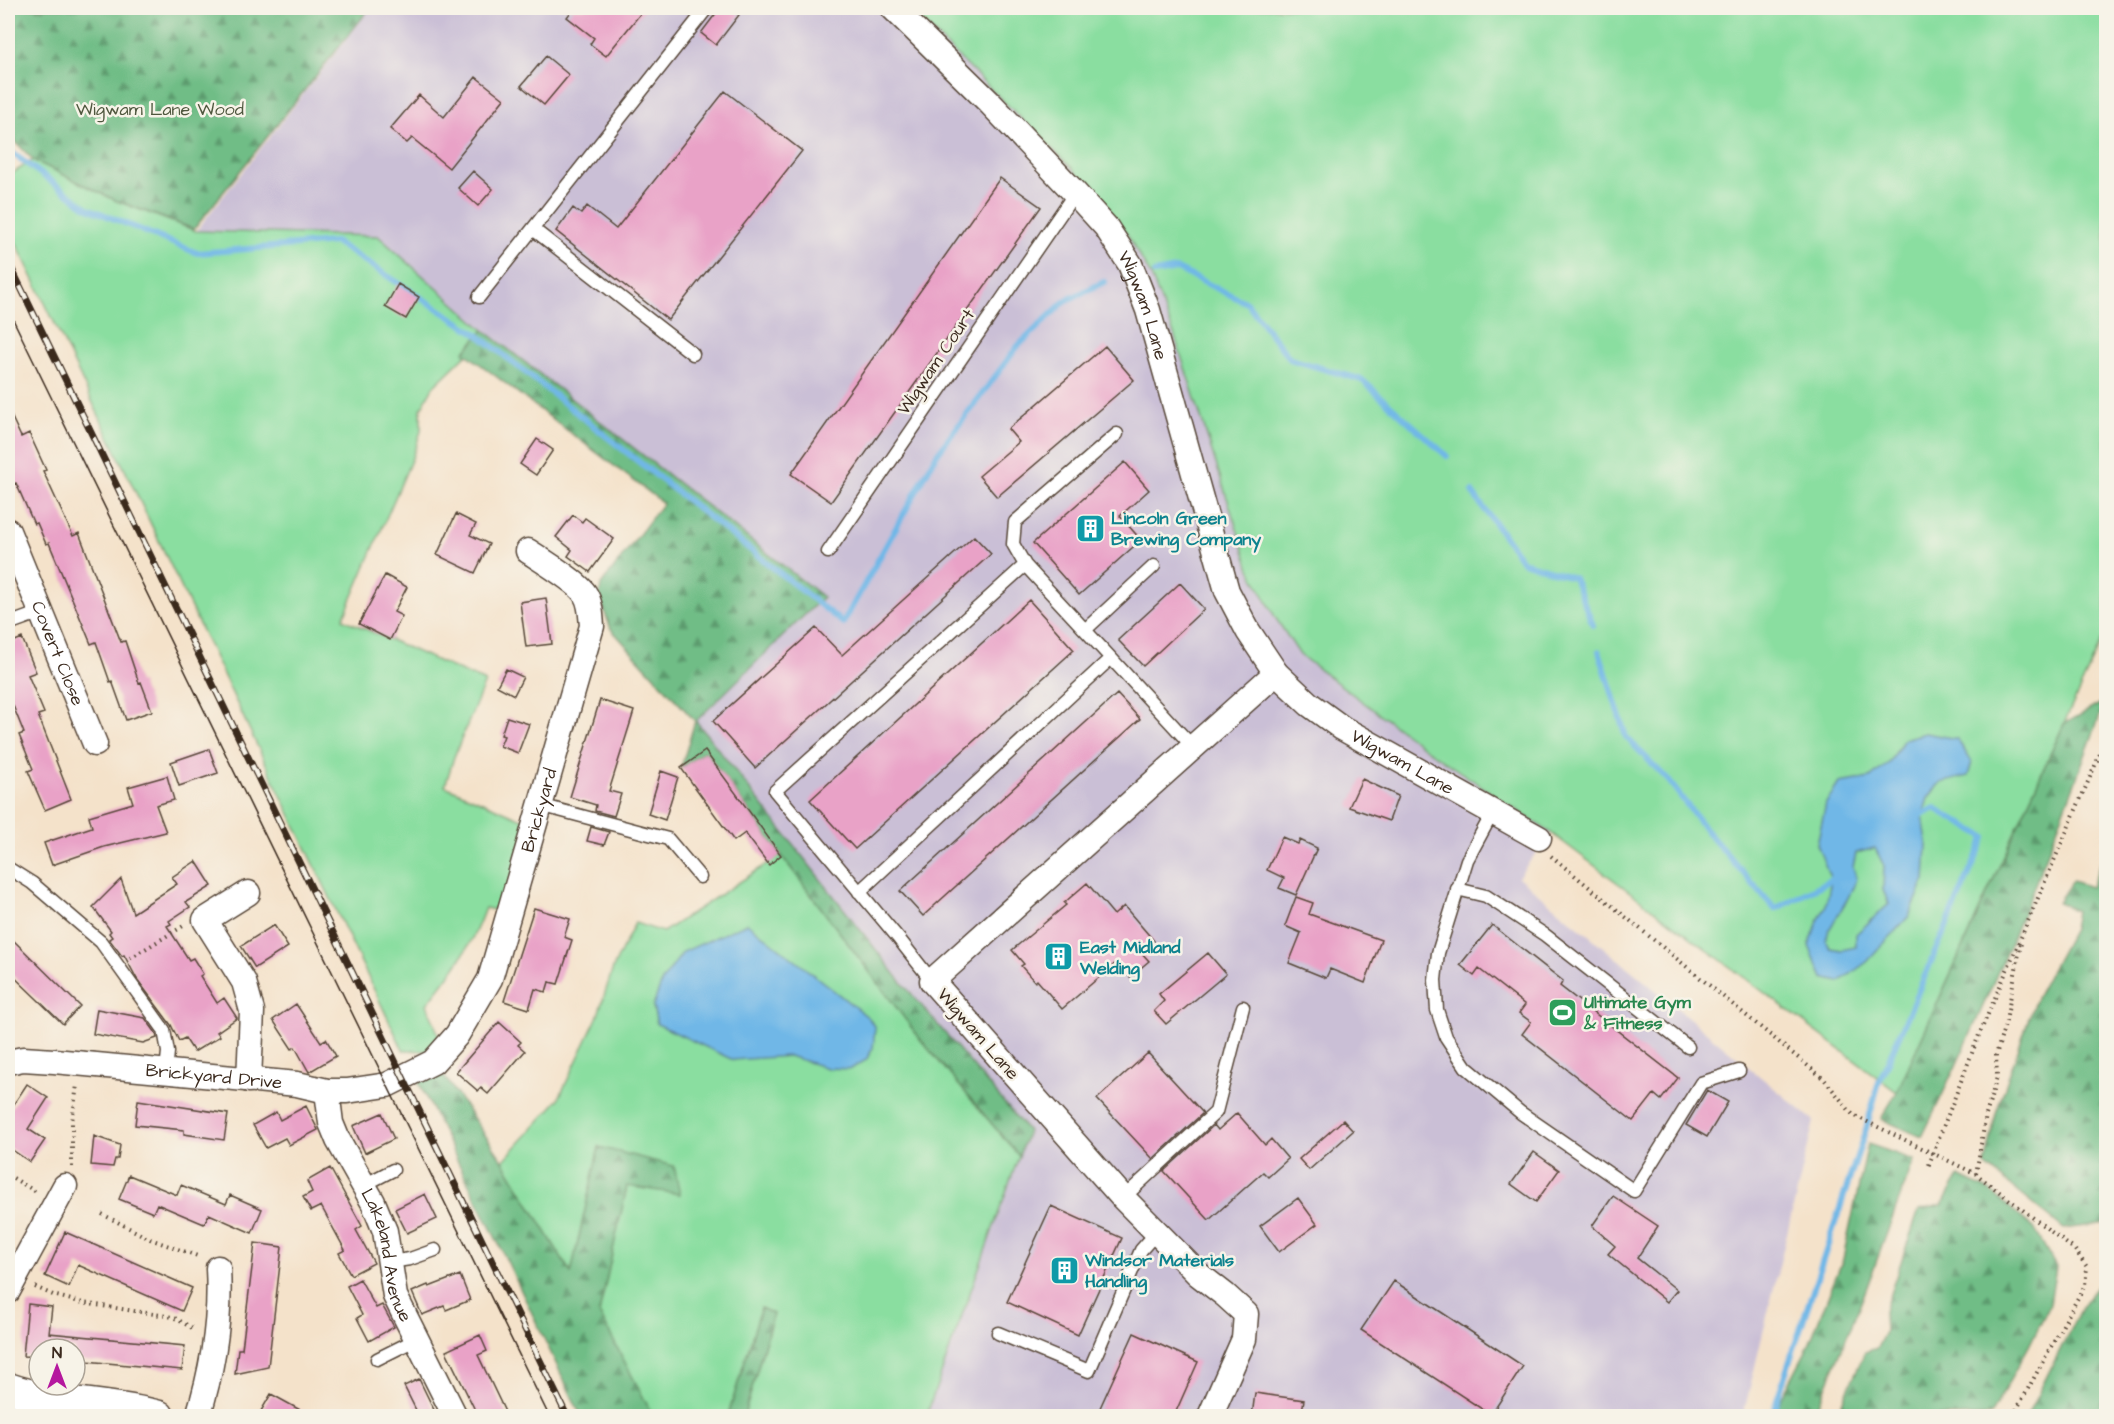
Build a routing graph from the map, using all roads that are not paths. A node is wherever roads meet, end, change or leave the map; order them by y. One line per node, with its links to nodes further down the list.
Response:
1 (706, 8): 4 (lane)
2 (893, 8): 3 (street, Wigwam Lane)
3 (1075, 193): 10 (lane, Wigwam Court); 17 (street, Wigwam Lane)
4 (533, 229): 5 (lane); 6 (lane)
5 (479, 297)
6 (693, 354)
7 (1117, 434): 11 (lane)
8 (8, 531): 13 (street, Covert Close)
9 (528, 551): 20 (street, Brickyard)
10 (828, 552)
11 (1024, 565): 15 (lane); 26 (lane)
12 (1154, 566): 15 (lane)
13 (41, 612): 14 (lane); 18 (street, Covert Close)
14 (8, 624)
15 (1085, 630): 16 (lane)
16 (1111, 658): 19 (lane); 26 (lane)
17 (1276, 672): 19 (street, Wigwam Lane); 21 (street, Wigwam Lane)
18 (95, 744)
19 (1193, 747): 28 (street, Wigwam Lane)
20 (540, 805): 24 (lane); 34 (street, Brickyard)
21 (1493, 812): 22 (street, Wigwam Lane); 25 (lane)
22 (1539, 838)
23 (8, 868): 32 (lane)
24 (700, 877)
25 (1458, 889): 30 (lane); 33 (lane)
26 (860, 892): 28 (lane)
27 (248, 893): 35 (street)
28 (932, 981): 40 (street, Wigwam Lane)
29 (1243, 1007): 40 (lane)
30 (1688, 1047)
31 (8, 1062): 32 (street, Brickyard Drive)
32 (166, 1071): 35 (street, Brickyard Drive)
33 (1738, 1071)
34 (416, 1072): 36 (street, Brickyard Drive)
35 (249, 1080): 36 (street, Brickyard Drive)
36 (327, 1091): 38 (street, Lakeland Avenue)
37 (393, 1170): 38 (lane)
38 (364, 1185): 43 (street, Lakeland Avenue)
39 (65, 1186): 45 (street)
40 (1123, 1198): 41 (street, Wigwam Lane)
41 (1157, 1232): 46 (lane); 53 (street, Wigwam Lane)
42 (435, 1250): 43 (lane)
43 (390, 1262): 47 (street, Lakeland Avenue)
44 (218, 1268): 51 (street)
45 (11, 1282)
46 (998, 1333)
47 (417, 1339): 48 (lane); 52 (street, Lakeland Avenue)
48 (377, 1359)
49 (8, 1388): 50 (street)
50 (159, 1416)
51 (198, 1416)
52 (455, 1416)
53 (1209, 1416)

